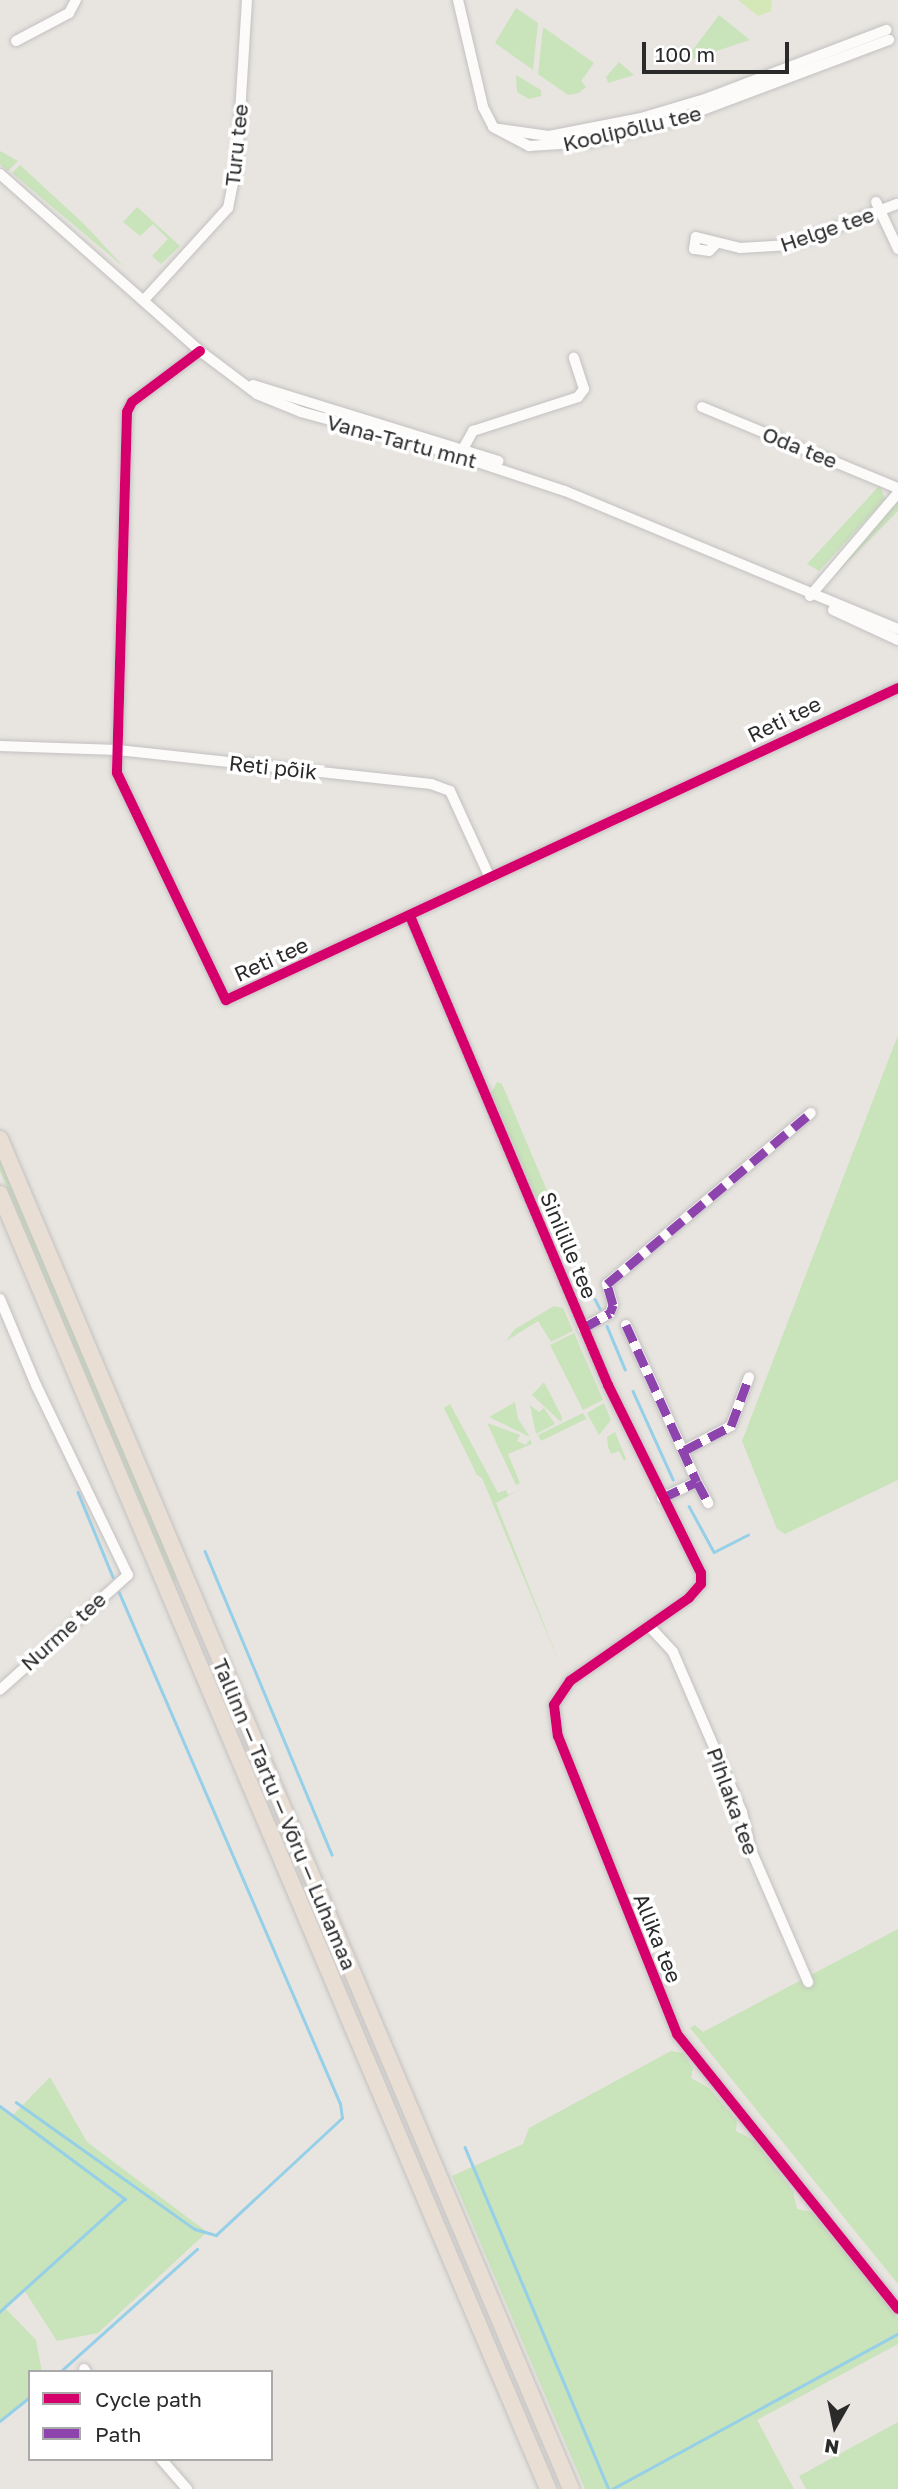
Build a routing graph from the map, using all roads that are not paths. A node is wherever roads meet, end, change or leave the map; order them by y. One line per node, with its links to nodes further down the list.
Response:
1 (76, 0): 4 (street)
2 (247, 0): 11 (street, Turu tee)
3 (458, 0): 5 (street)
4 (16, 41)
5 (493, 127): 5 (street, Koolipõllu tee)
6 (0, 174): 11 (street, Vana-Tartu mnt)
7 (897, 204): 8 (street, Helge tee)
8 (878, 206): 9 (street, Helge tee); 10 (street)
9 (715, 245)
10 (898, 249)
11 (144, 300): 12 (street, Vana-Tartu mnt)
12 (200, 351): 14 (street, Vana-Tartu mnt); 25 (street, Reti tee)
13 (574, 358): 16 (street)
14 (244, 382): 16 (street, Vana-Tartu mnt); 18 (street, Vana-Tartu mnt)
15 (702, 407): 17 (street, Oda tee)
16 (463, 449): 18 (street, Vana-Tartu mnt)
17 (898, 488)
18 (565, 491): 20 (street, Vana-Tartu mnt)
19 (898, 493): 20 (street)
20 (810, 596): 21 (street, Vana-Tartu mnt); 22 (street, Vana-Tartu mnt)
21 (898, 629)
22 (898, 640)
23 (898, 688): 26 (street, Reti tee)
24 (0, 746): 25 (street, Reti põik)
25 (118, 750): 26 (street, Reti põik); 27 (street, Reti tee)
26 (490, 878): 27 (street, Reti tee)
27 (410, 916): 33 (street, Sinilille tee)
28 (811, 1113): 33 (street)
29 (0, 1139): 47 (highway, Tallinn — Tartu — Võru — Luhamaa)
30 (0, 1194): 46 (highway, Tallinn — Tartu — Võru — Luhamaa)
31 (0, 1299): 41 (street, Nurme tee)
32 (626, 1325): 35 (street)
33 (583, 1328): 37 (street, Sinilille tee)
34 (749, 1377): 35 (street)
35 (685, 1450): 36 (street)
36 (697, 1482): 37 (street); 38 (street)
37 (662, 1498): 39 (street, Sinilille tee)
38 (708, 1503)
39 (701, 1584): 40 (street, Allika tee)
40 (649, 1626): 42 (street, Pihlaka tee); 43 (street, Allika tee)
41 (0, 1690)
42 (808, 1982)
43 (898, 2309)
44 (163, 2461): 45 (street)
45 (187, 2489)
46 (548, 2489)
47 (571, 2489)

